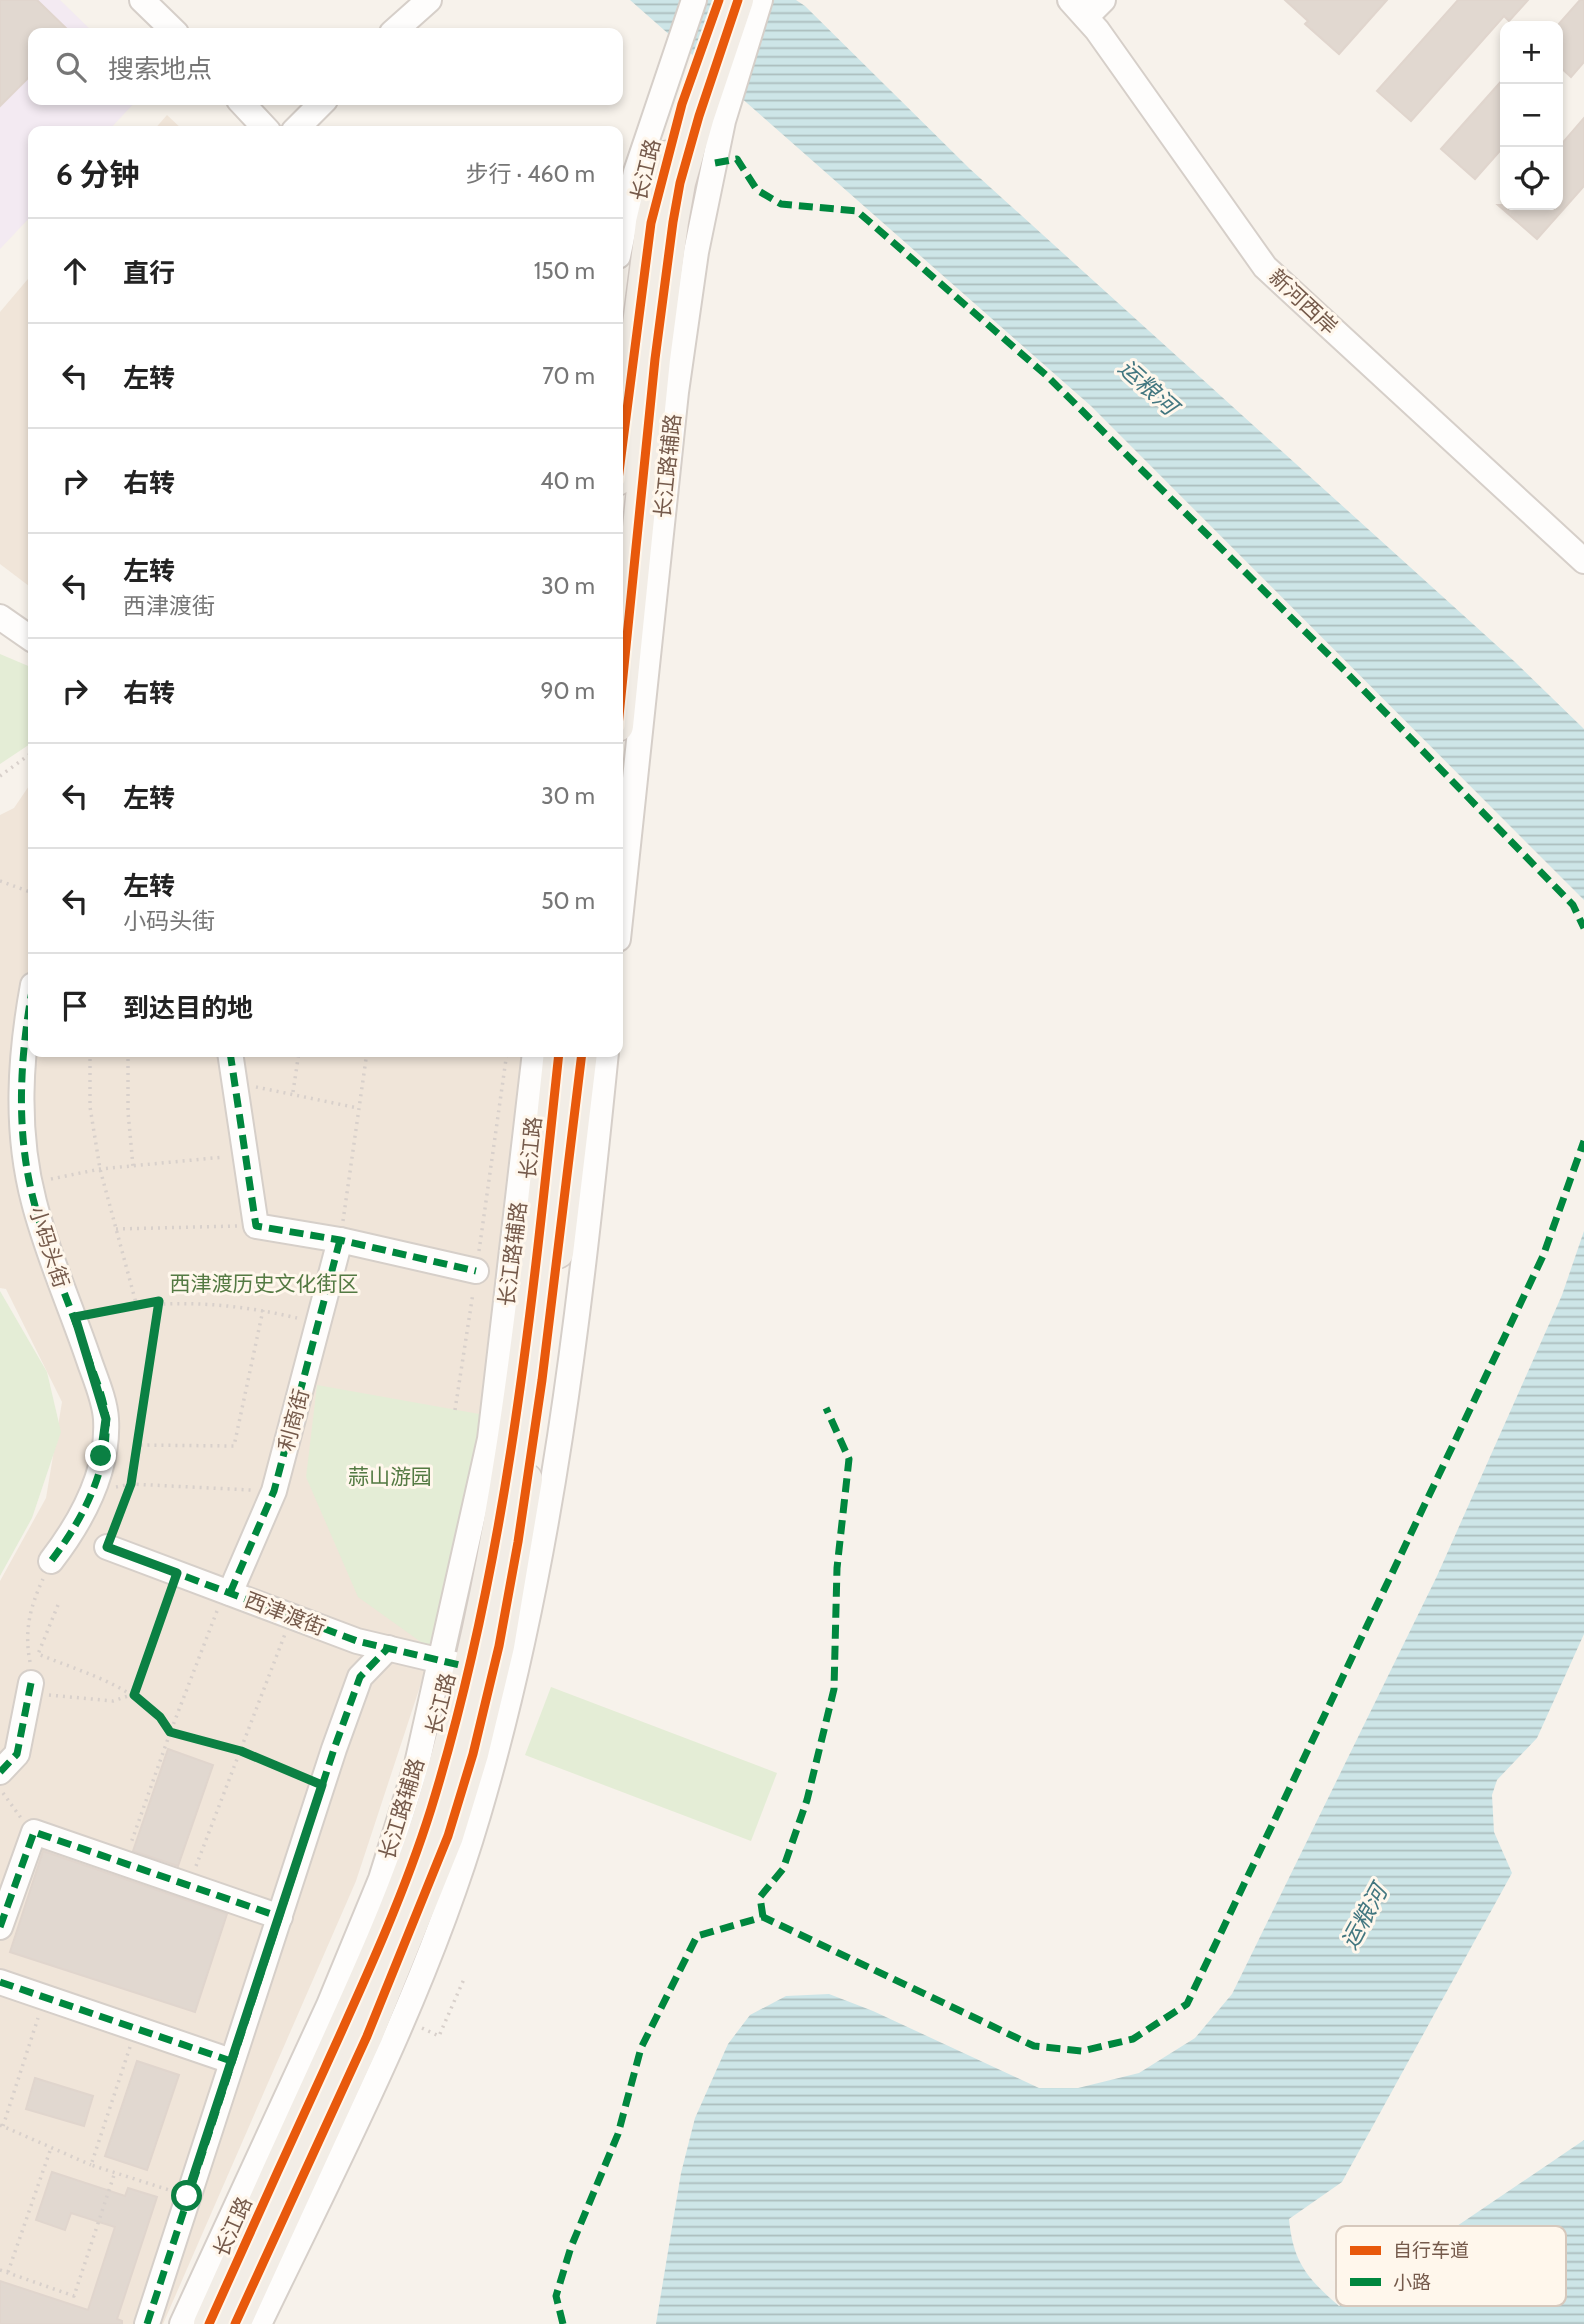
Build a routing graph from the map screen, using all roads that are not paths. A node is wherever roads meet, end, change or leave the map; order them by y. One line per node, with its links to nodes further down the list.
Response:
1 (142, 0): 8 (street)
2 (429, 0): 9 (street)
3 (694, 0): 12 (street, 长江路辅路)
4 (719, 0): 12 (main road, 长江路)
5 (738, 0): 12 (main road, 长江路)
6 (760, 0): 12 (street, 长江路辅路)
7 (1086, 6): 17 (street, 新河西岸)
8 (171, 28)
9 (398, 28)
10 (244, 105): 13 (street)
11 (320, 105): 14 (street)
12 (691, 109): 15 (street, 长江路辅路); 16 (main road, 长江路); 21 (street, 长江路辅路)
13 (263, 126)
14 (299, 126)
15 (623, 233)
16 (628, 450): 18 (main road, 长江路)
17 (1584, 561)
18 (623, 588)
19 (0, 617): 20 (street)
20 (28, 637)
21 (623, 892)
22 (28, 1012): 31 (street, 小码头街)
23 (230, 1057): 28 (street)
24 (534, 1057): 34 (street, 长江路辅路)
25 (558, 1057): 34 (main road, 长江路)
26 (581, 1057): 44 (main road, 长江路)
27 (605, 1057): 45 (street)
28 (340, 1240): 29 (street); 32 (street, 利商街)
29 (476, 1271)
30 (107, 1547): 32 (street, 西津渡街)
31 (51, 1561)
32 (230, 1593): 33 (street, 西津渡街)
33 (388, 1648): 34 (street, 西津渡街); 37 (street)
34 (454, 1664): 42 (street, 长江路辅路); 43 (main road, 长江路)
35 (29, 1690): 36 (street)
36 (0, 1772)
37 (280, 1917): 38 (street); 40 (street)
38 (0, 1927)
39 (0, 1982): 40 (street)
40 (231, 2062): 41 (street)
41 (147, 2324)
42 (182, 2324)
43 (208, 2324)
44 (235, 2324)
45 (259, 2324)

